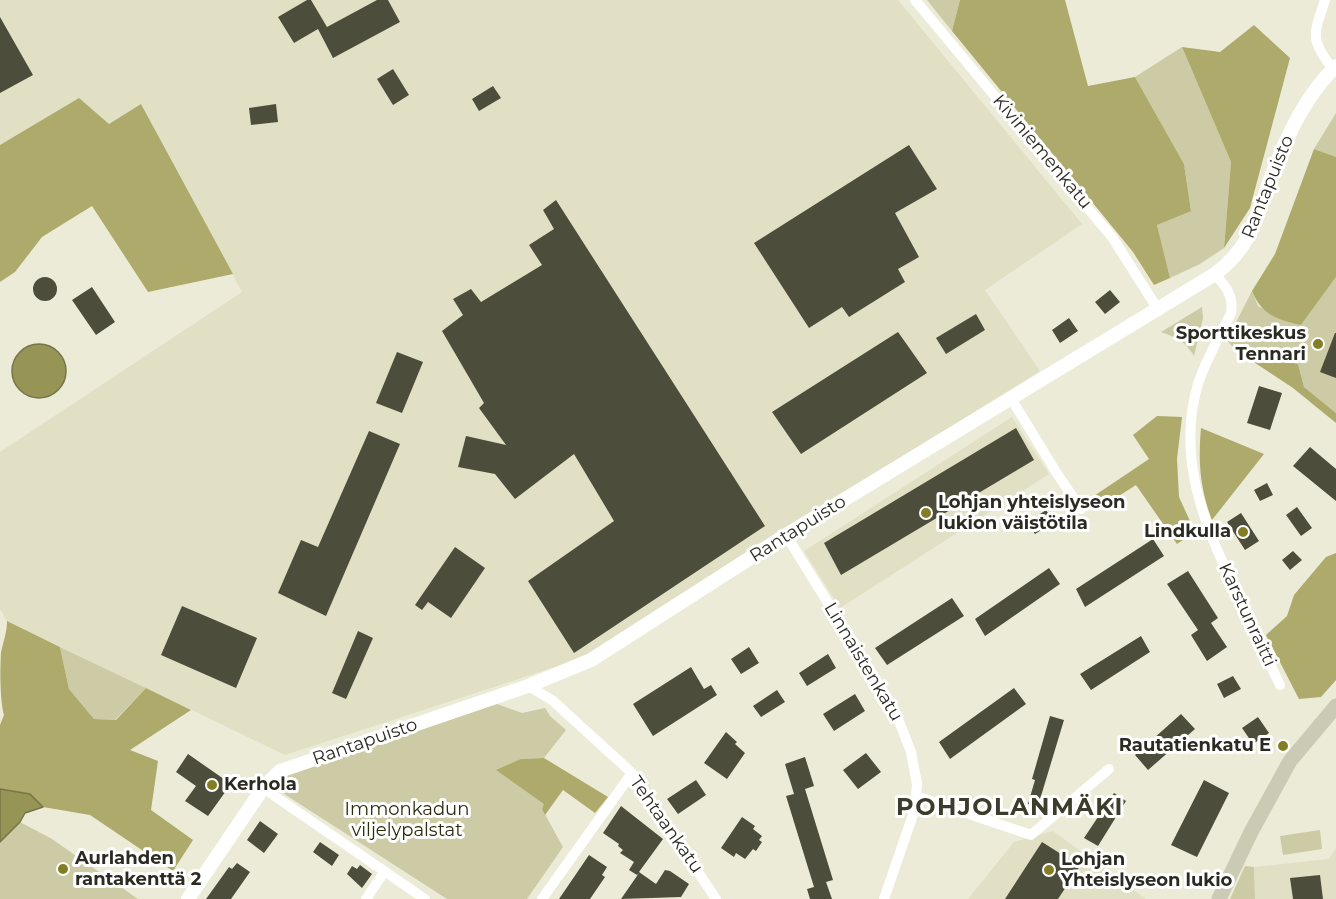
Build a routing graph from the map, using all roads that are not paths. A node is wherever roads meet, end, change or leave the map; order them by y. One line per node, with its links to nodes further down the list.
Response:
1 (915, 0): 5 (street, Kiviniemenkatu)
2 (1325, 0): 3 (street)
3 (1335, 67): 4 (street, Rantapuisto)
4 (1215, 274): 5 (street, Rantapuisto); 9 (street, Karstunraitti)
5 (1159, 311): 6 (street, Rantapuisto)
6 (1012, 400): 7 (street); 8 (street, Rantapuisto)
7 (1081, 509)
8 (786, 535): 10 (street, Rantapuisto); 15 (street, Linnaistenkatu)
9 (1280, 685)
10 (528, 686): 13 (street, Tehtaankatu); 14 (street, Rantapuisto)
11 (1336, 706): 23 (main road)
12 (1109, 769): 15 (street)
13 (632, 773): 20 (street); 21 (street, Tehtaankatu)
14 (263, 788): 16 (street); 17 (street, Rantapuisto)
15 (916, 796): 22 (street, Linnaistenkatu)
16 (384, 872): 18 (street); 19 (street)
17 (188, 899)
18 (366, 899)
19 (425, 899)
20 (542, 899)
21 (715, 899)
22 (884, 899)
23 (1219, 899)

